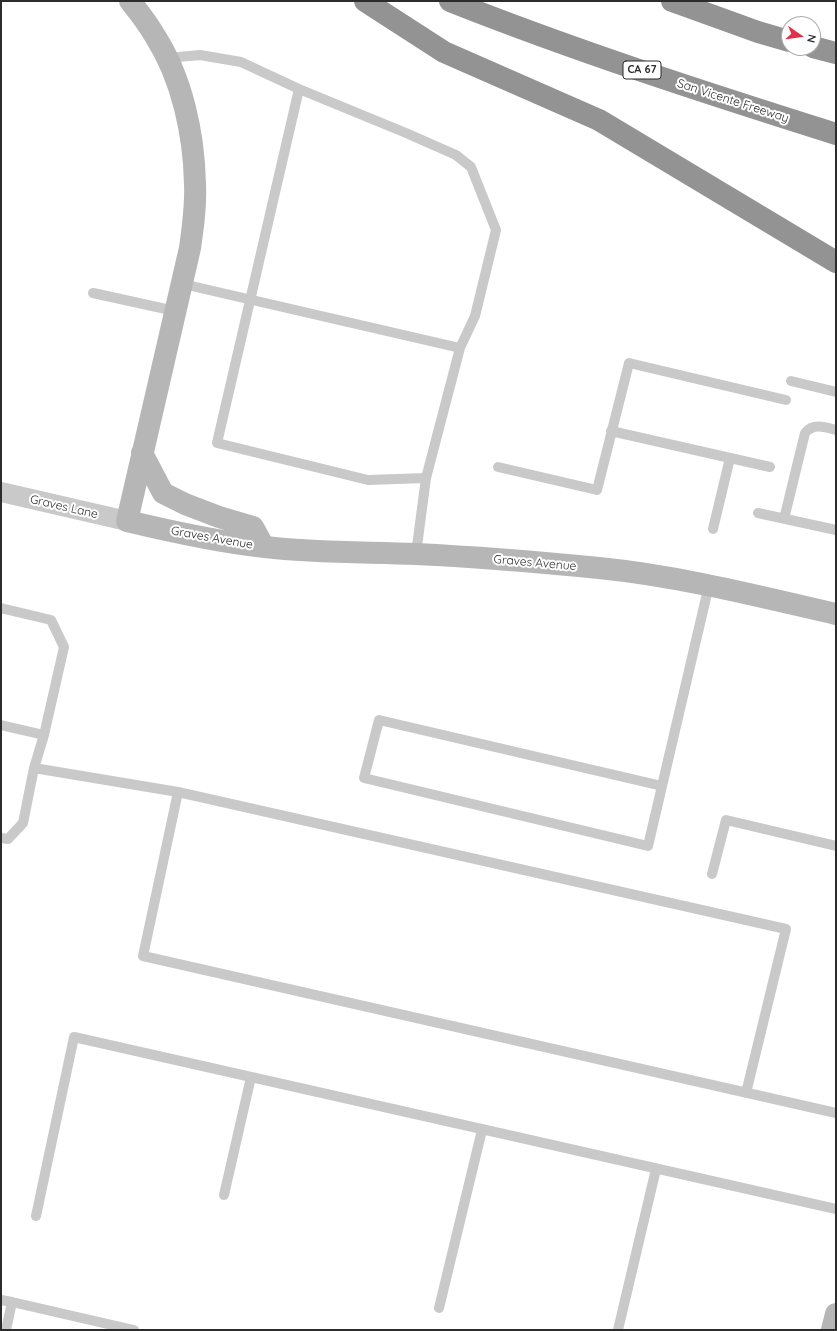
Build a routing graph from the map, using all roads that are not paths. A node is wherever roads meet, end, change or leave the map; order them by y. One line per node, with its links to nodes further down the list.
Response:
1 (130, 1): 8 (main road)
2 (365, 1): 11 (highway)
3 (450, 1): 10 (highway, San Vicente Freeway / CA 67)
4 (672, 1): 5 (highway)
5 (781, 39)
6 (821, 49): 7 (highway)
7 (836, 54)
8 (167, 58): 9 (lane); 12 (main road)
9 (299, 89): 14 (lane); 16 (lane)
10 (836, 134)
11 (836, 262)
12 (183, 284): 14 (lane); 15 (main road)
13 (93, 293): 15 (lane)
14 (250, 299): 16 (lane); 26 (lane)
15 (175, 311): 22 (main road)
16 (460, 348): 26 (lane)
17 (791, 381): 18 (lane)
18 (836, 392)
19 (786, 400): 21 (lane)
20 (836, 430): 29 (lane)
21 (612, 431): 23 (lane); 25 (lane)
22 (142, 453): 30 (main road); 33 (main road)
23 (730, 458): 24 (lane); 31 (lane)
24 (770, 466)
25 (498, 467)
26 (426, 478): 34 (lane)
27 (1, 492): 30 (street, Graves Lane)
28 (758, 513): 29 (lane)
29 (784, 519): 32 (lane)
30 (127, 521): 33 (main road, Graves Avenue)
31 (713, 529)
32 (836, 530)
33 (264, 547): 34 (main road, Graves Avenue)
34 (416, 554): 35 (main road, Graves Avenue)
35 (709, 585): 37 (main road, Graves Avenue); 41 (lane)
36 (1, 608): 39 (lane)
37 (836, 614)
38 (1, 725): 39 (lane)
39 (44, 735): 40 (lane)
40 (34, 768): 42 (lane); 43 (lane)
41 (662, 786): 41 (lane)
42 (178, 792): 47 (lane); 47 (lane)
43 (1, 838)
44 (836, 846): 45 (lane)
45 (712, 874)
46 (251, 1077): 49 (lane); 51 (lane); 53 (lane)
47 (746, 1093): 48 (lane)
48 (836, 1113)
49 (482, 1130): 50 (lane); 56 (lane)
50 (656, 1169): 52 (lane); 60 (lane)
51 (224, 1195)
52 (836, 1210)
53 (36, 1216)
54 (1, 1300): 55 (lane)
55 (12, 1302): 58 (lane); 59 (lane)
56 (440, 1308)
57 (836, 1314): 61 (main road)
58 (6, 1330)
59 (134, 1330)
60 (618, 1330)
61 (832, 1330)

